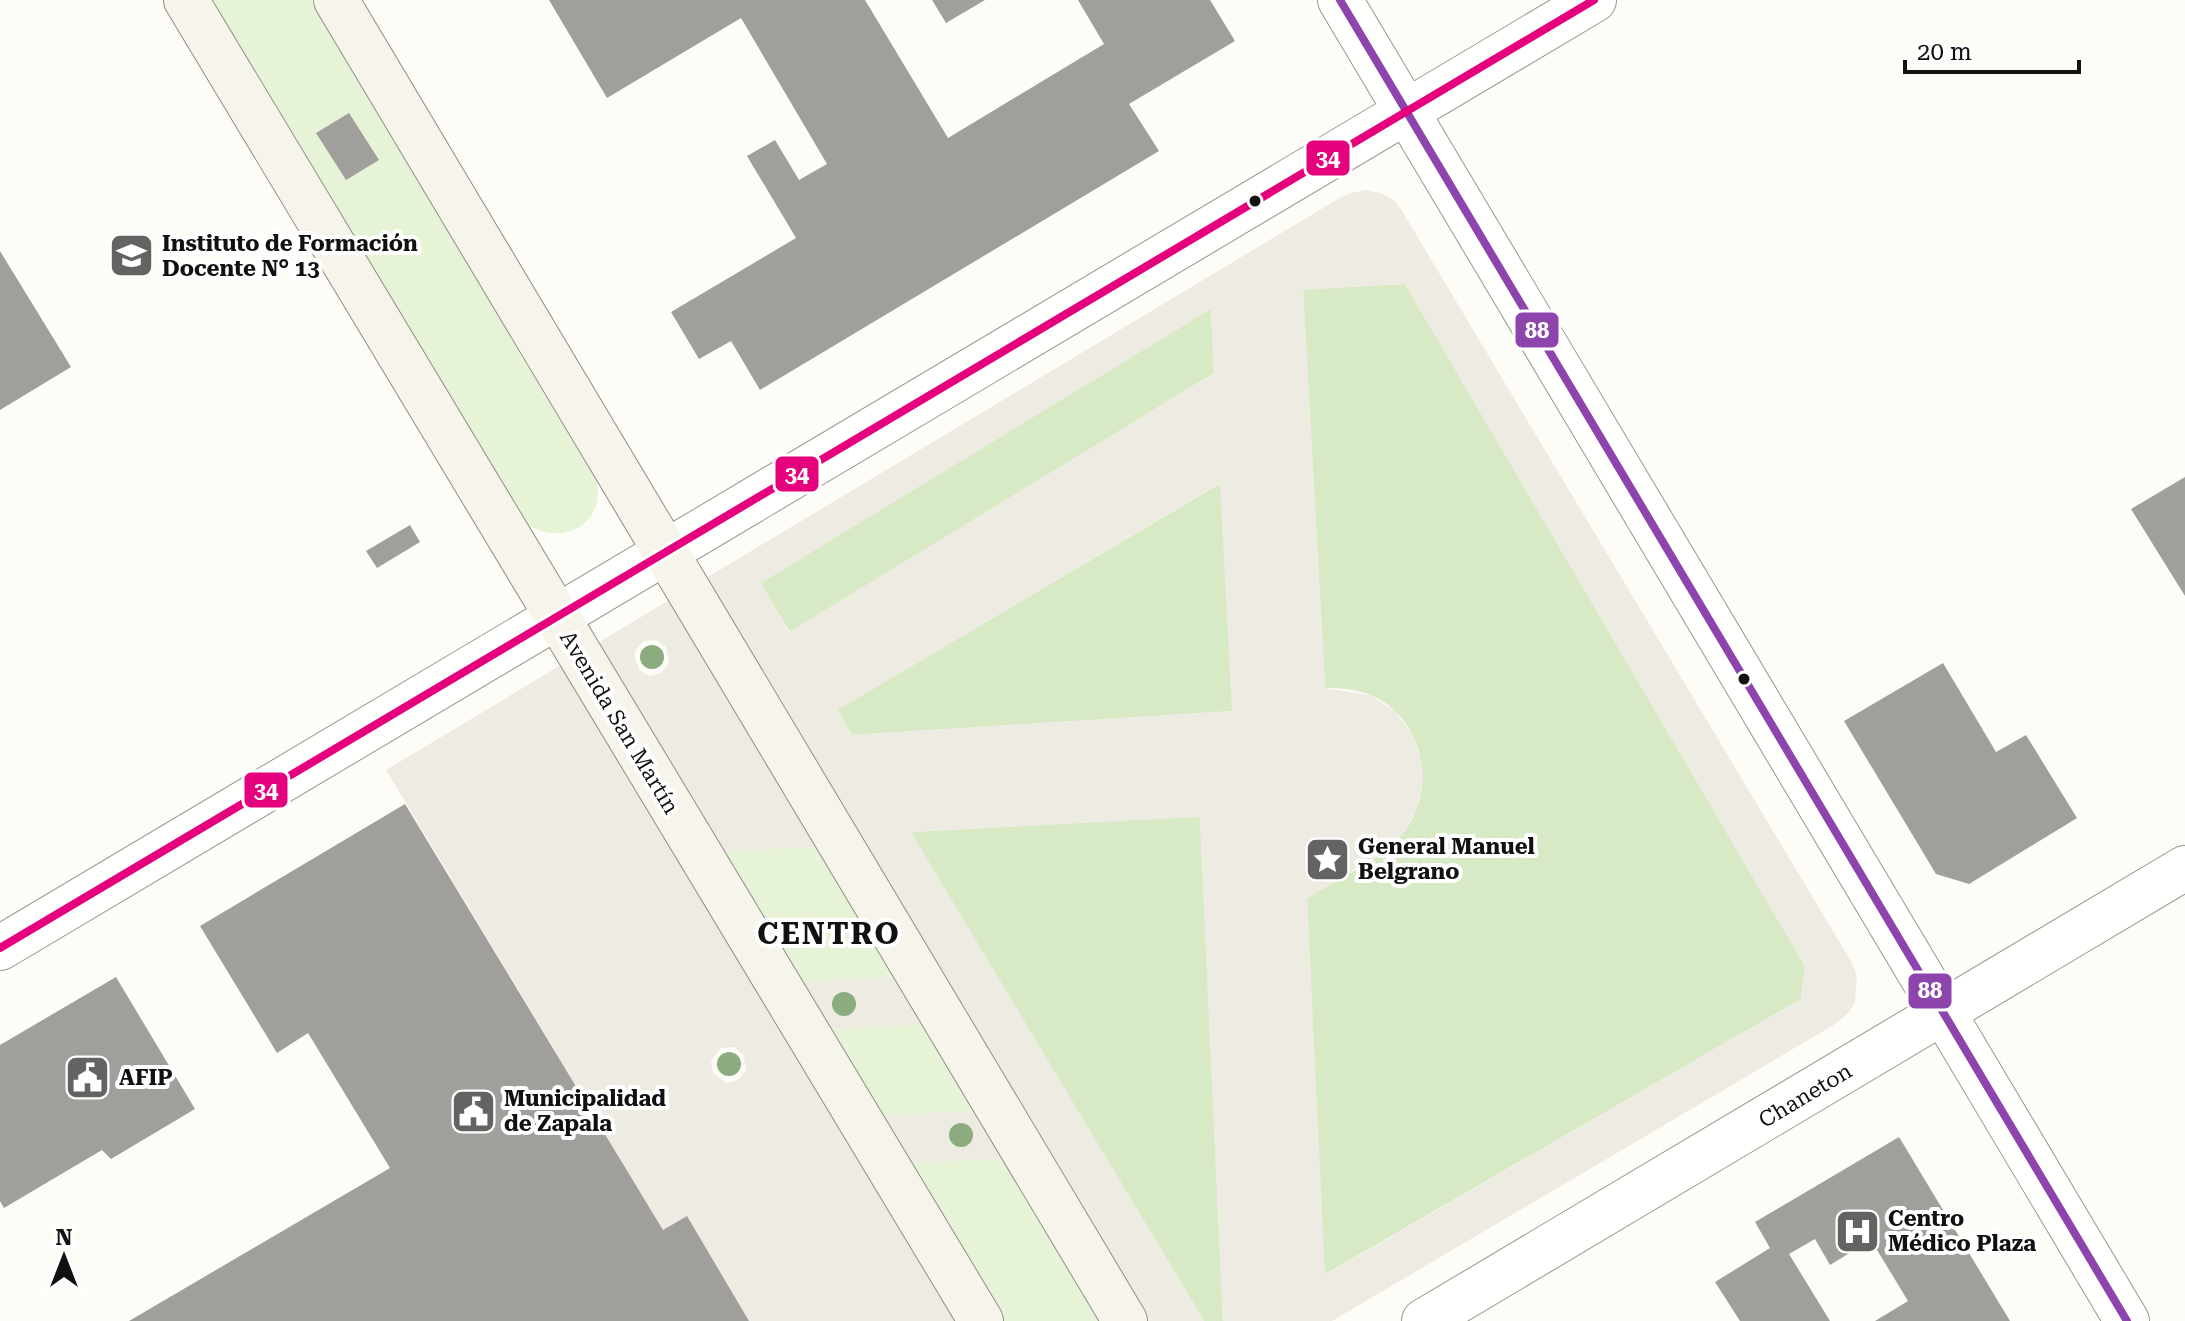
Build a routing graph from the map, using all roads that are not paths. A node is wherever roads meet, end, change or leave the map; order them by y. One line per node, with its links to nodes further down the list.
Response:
1 (186, 0): 7 (main road, Avenida San Martín)
2 (336, 0): 6 (main road)
3 (1340, 0): 5 (street)
4 (1594, 0): 5 (street)
5 (1407, 112): 6 (street); 10 (street)
6 (665, 552): 7 (street); 12 (main road)
7 (557, 617): 9 (street); 11 (main road, Avenida San Martín)
8 (2185, 868): 10 (street, Chaneton)
9 (0, 948)
10 (1943, 1012): 13 (street, Chaneton); 14 (street)
11 (981, 1321)
12 (1125, 1321)
13 (1424, 1321)
14 (2127, 1321)

